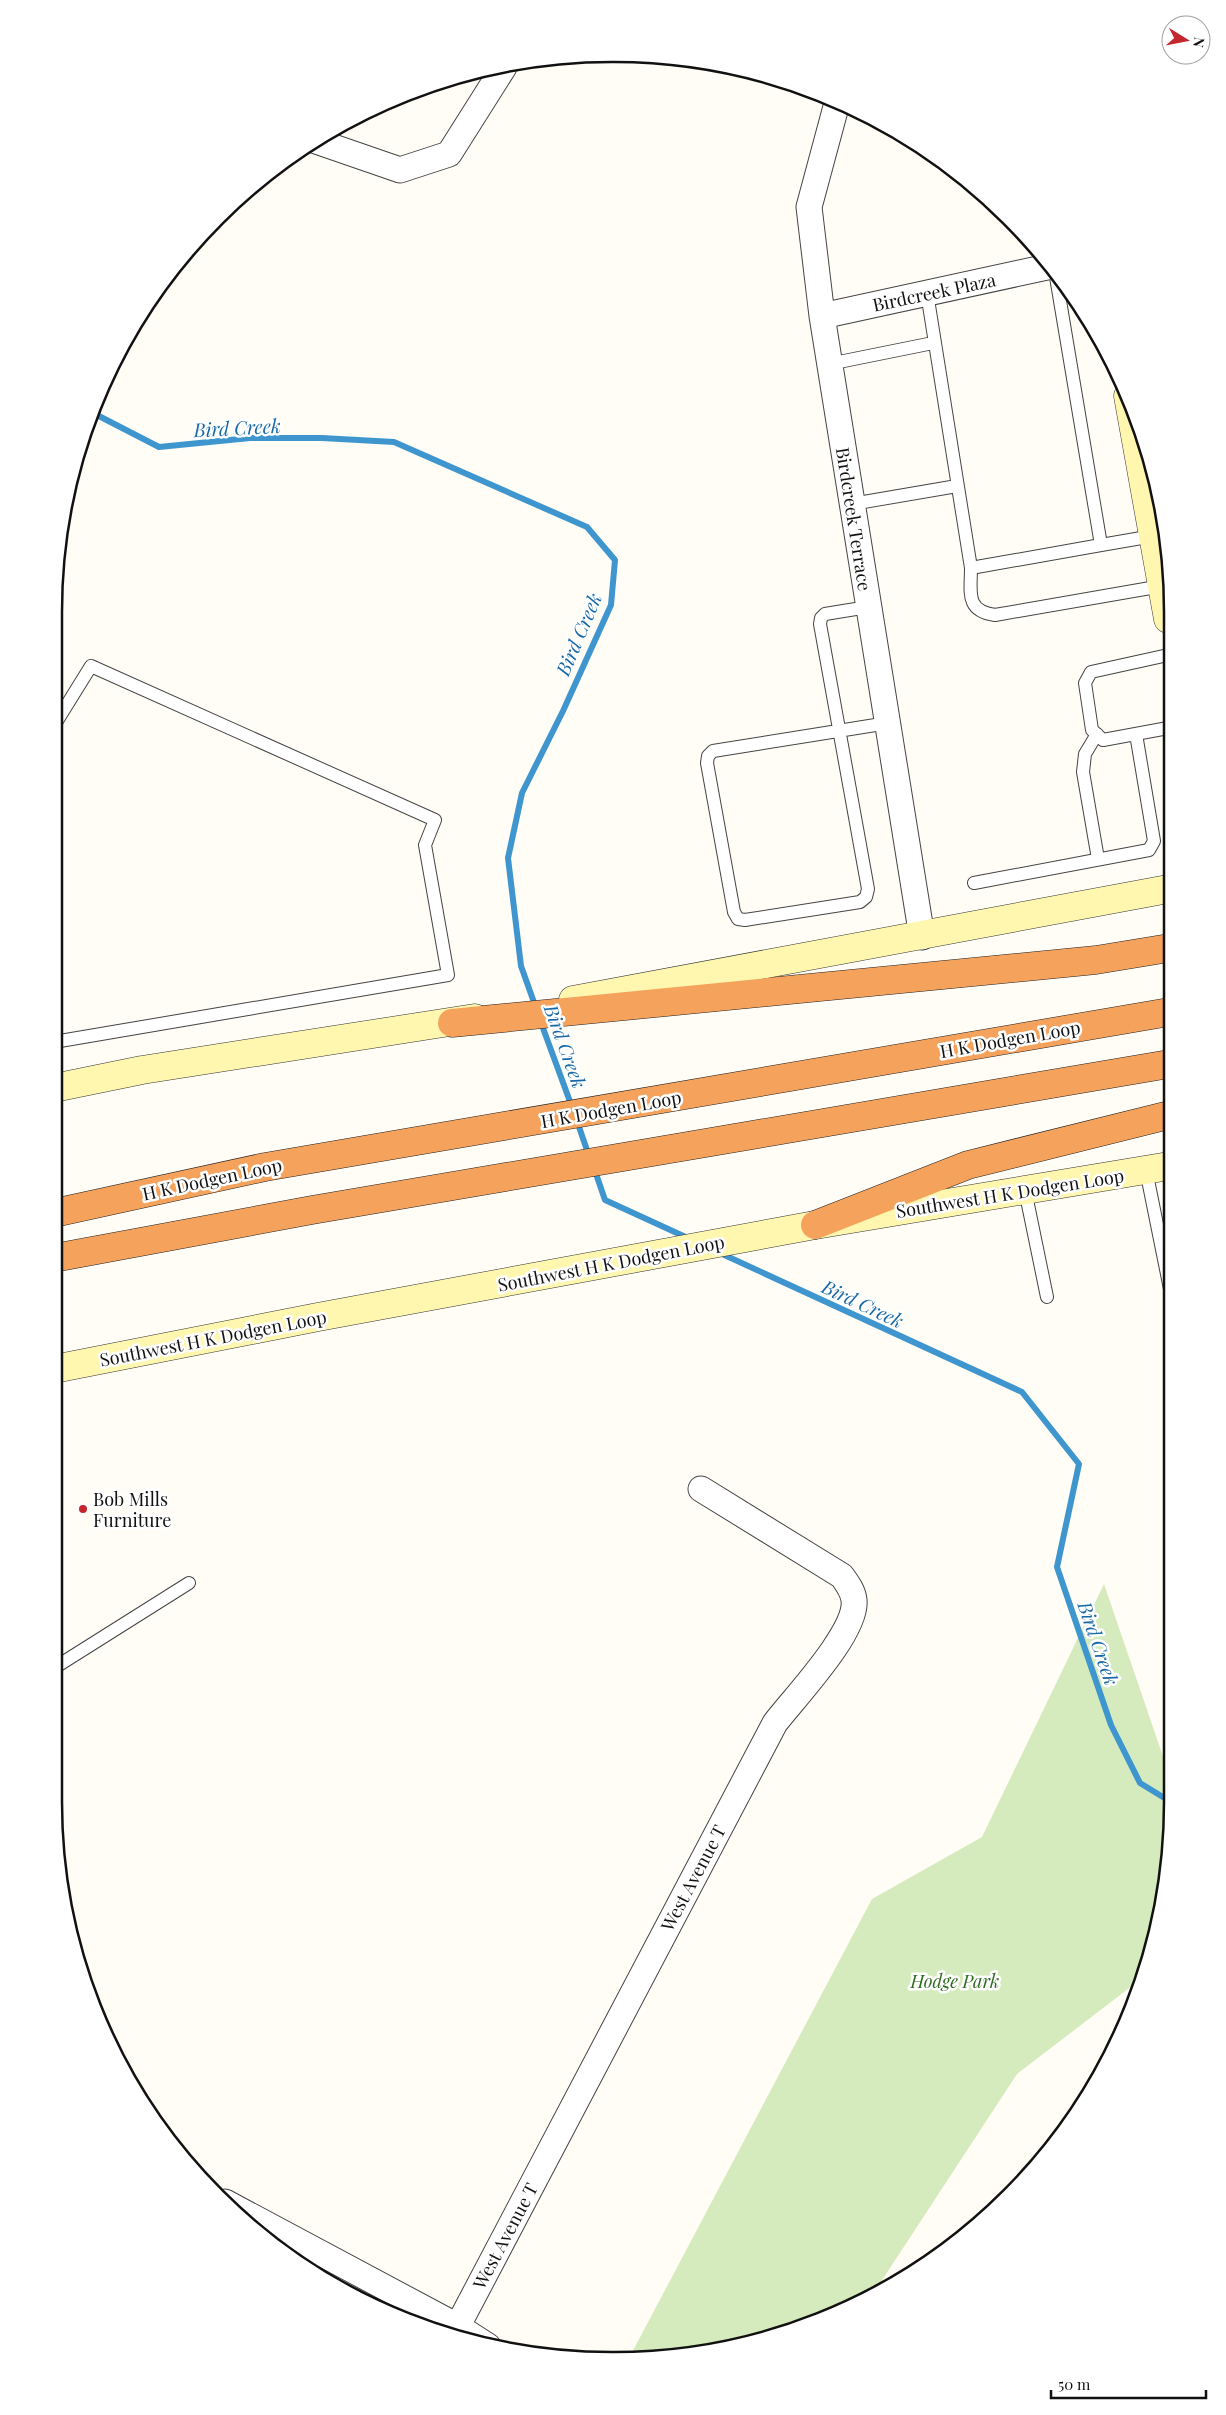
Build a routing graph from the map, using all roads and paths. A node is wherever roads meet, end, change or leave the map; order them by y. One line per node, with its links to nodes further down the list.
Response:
1 (499, 75): 3 (street)
2 (835, 109): 7 (street, Birdcreek Terrace)
3 (325, 144)
4 (1042, 268): 6 (street, Birdcreek Plaza)
5 (1058, 289): 14 (lane)
6 (927, 293): 7 (street, Birdcreek Plaza); 8 (lane)
7 (822, 316): 9 (street, Birdcreek Terrace)
8 (934, 342): 9 (lane); 11 (lane)
9 (829, 364): 12 (street, Birdcreek Terrace)
10 (1144, 469): 13 (main road)
11 (957, 486): 12 (lane); 15 (lane)
12 (852, 504): 18 (street, Birdcreek Terrace)
13 (1155, 525): 14 (lane); 16 (main road)
14 (1101, 545): 15 (lane)
15 (971, 568): 16 (lane)
16 (1162, 586): 17 (main road)
17 (1163, 590)
18 (868, 607): 21 (street, Birdcreek Terrace); 23 (lane)
19 (1164, 656): 24 (lane)
20 (62, 713): 34 (lane)
21 (888, 723): 23 (lane); 29 (street, Birdcreek Terrace)
22 (1164, 729): 25 (lane)
23 (840, 731): 23 (lane)
24 (1097, 734): 25 (lane); 26 (lane)
25 (1136, 734): 26 (lane)
26 (1098, 859): 27 (lane)
27 (974, 883)
28 (1164, 890): 29 (main road)
29 (922, 936): 31 (main road)
30 (1164, 949): 31 (highway)
31 (671, 992): 33 (highway)
32 (1164, 1013): 40 (highway, H K Dodgen Loop)
33 (452, 1022): 36 (main road)
34 (62, 1041)
35 (1164, 1065): 43 (highway)
36 (62, 1086)
37 (1164, 1116): 41 (highway)
38 (1158, 1168): 39 (main road, Southwest H K Dodgen Loop); 42 (lane)
39 (1025, 1190): 41 (main road, Southwest H K Dodgen Loop); 44 (lane)
40 (62, 1211)
41 (815, 1224): 45 (main road, Southwest H K Dodgen Loop)
42 (1164, 1228)
43 (62, 1257)
44 (1046, 1297)
45 (62, 1367)
46 (701, 1489): 51 (street, West Avenue T)
47 (189, 1583): 48 (lane)
48 (62, 1663)
49 (250, 2216): 50 (street)
50 (451, 2328)
51 (455, 2330)

